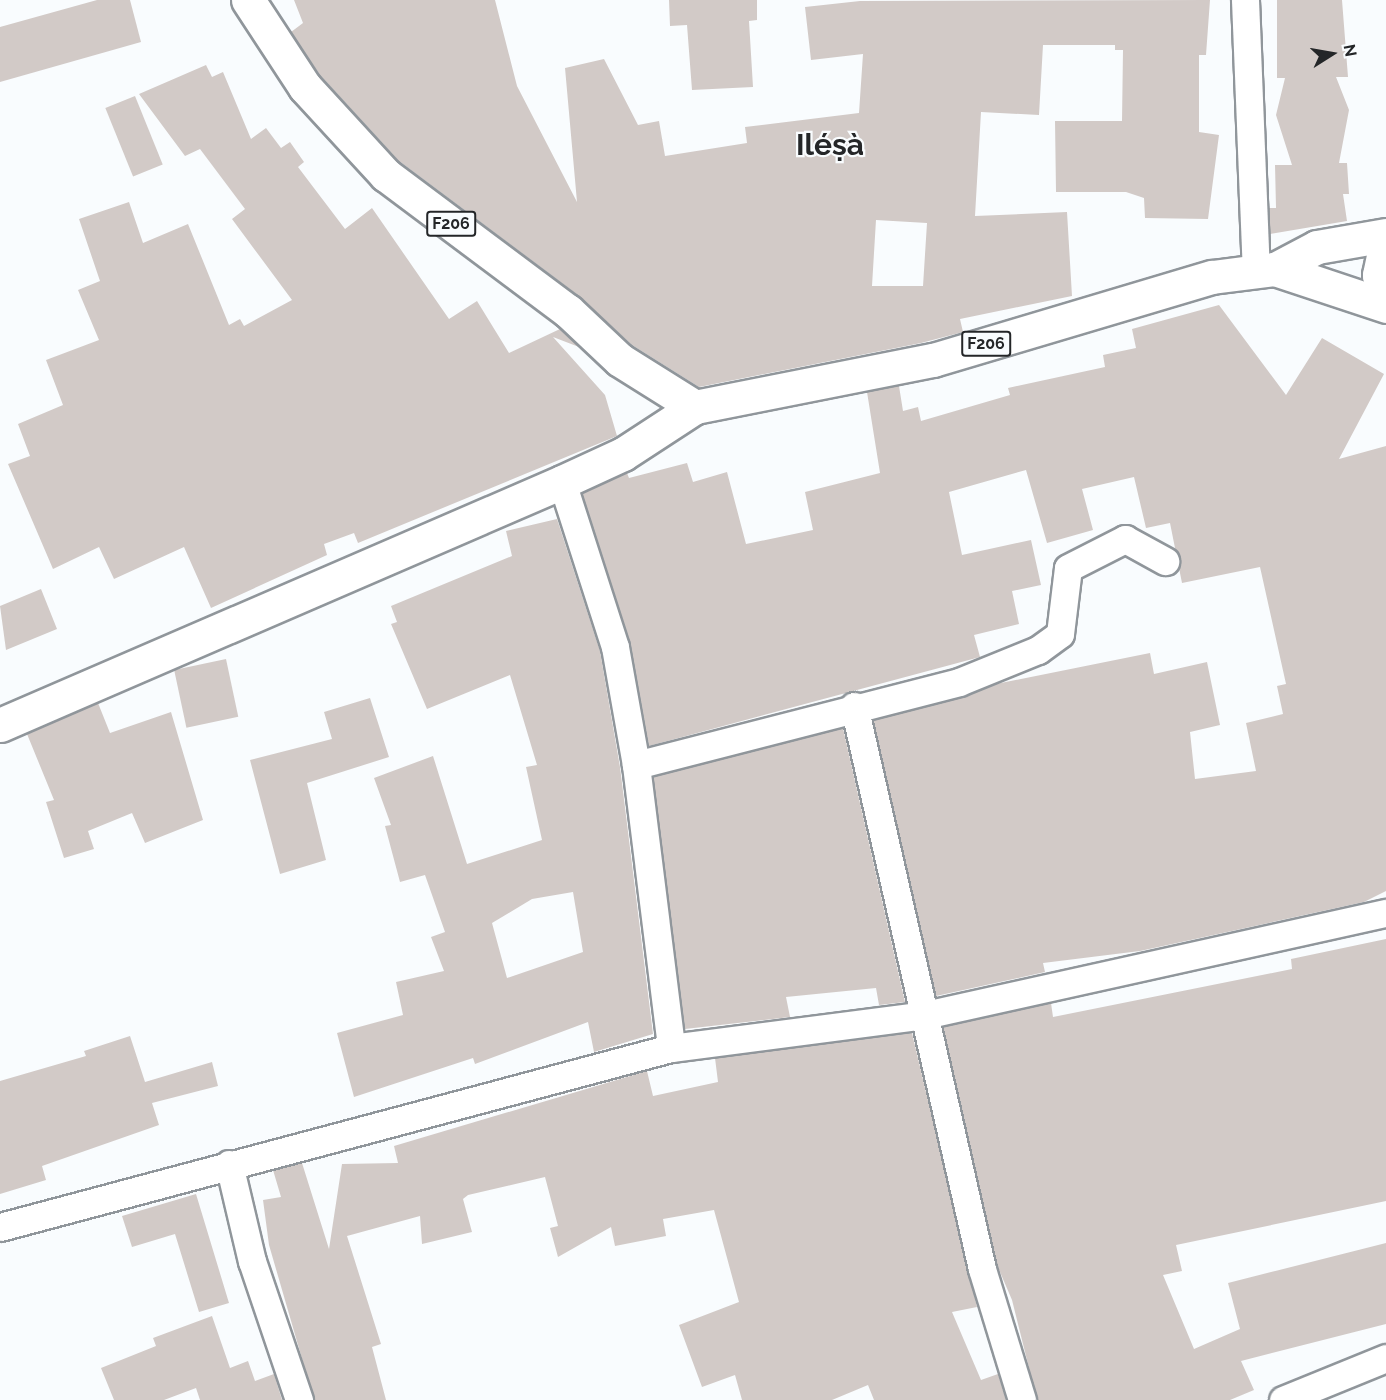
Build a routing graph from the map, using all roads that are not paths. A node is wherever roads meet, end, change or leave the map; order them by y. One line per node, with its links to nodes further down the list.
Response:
1 (248, 0): 7 (main road, F206)
2 (1245, 0): 5 (street)
3 (1386, 235): 5 (main road, F206)
4 (1386, 242): 6 (main road, F206)
5 (1265, 270): 6 (main road, F206); 7 (main road, F206)
6 (1386, 304)
7 (695, 407): 8 (main road)
8 (562, 482): 11 (main road); 12 (street)
9 (1165, 561): 10 (street)
10 (854, 706): 12 (street); 14 (street)
11 (0, 725)
12 (636, 765): 15 (street)
13 (1386, 913): 14 (street)
14 (925, 1015): 15 (street); 20 (street)
15 (671, 1048): 16 (street)
16 (229, 1164): 17 (street); 19 (street)
17 (0, 1227)
18 (1386, 1358): 21 (street)
19 (299, 1400)
20 (1022, 1400)
21 (1283, 1400)

